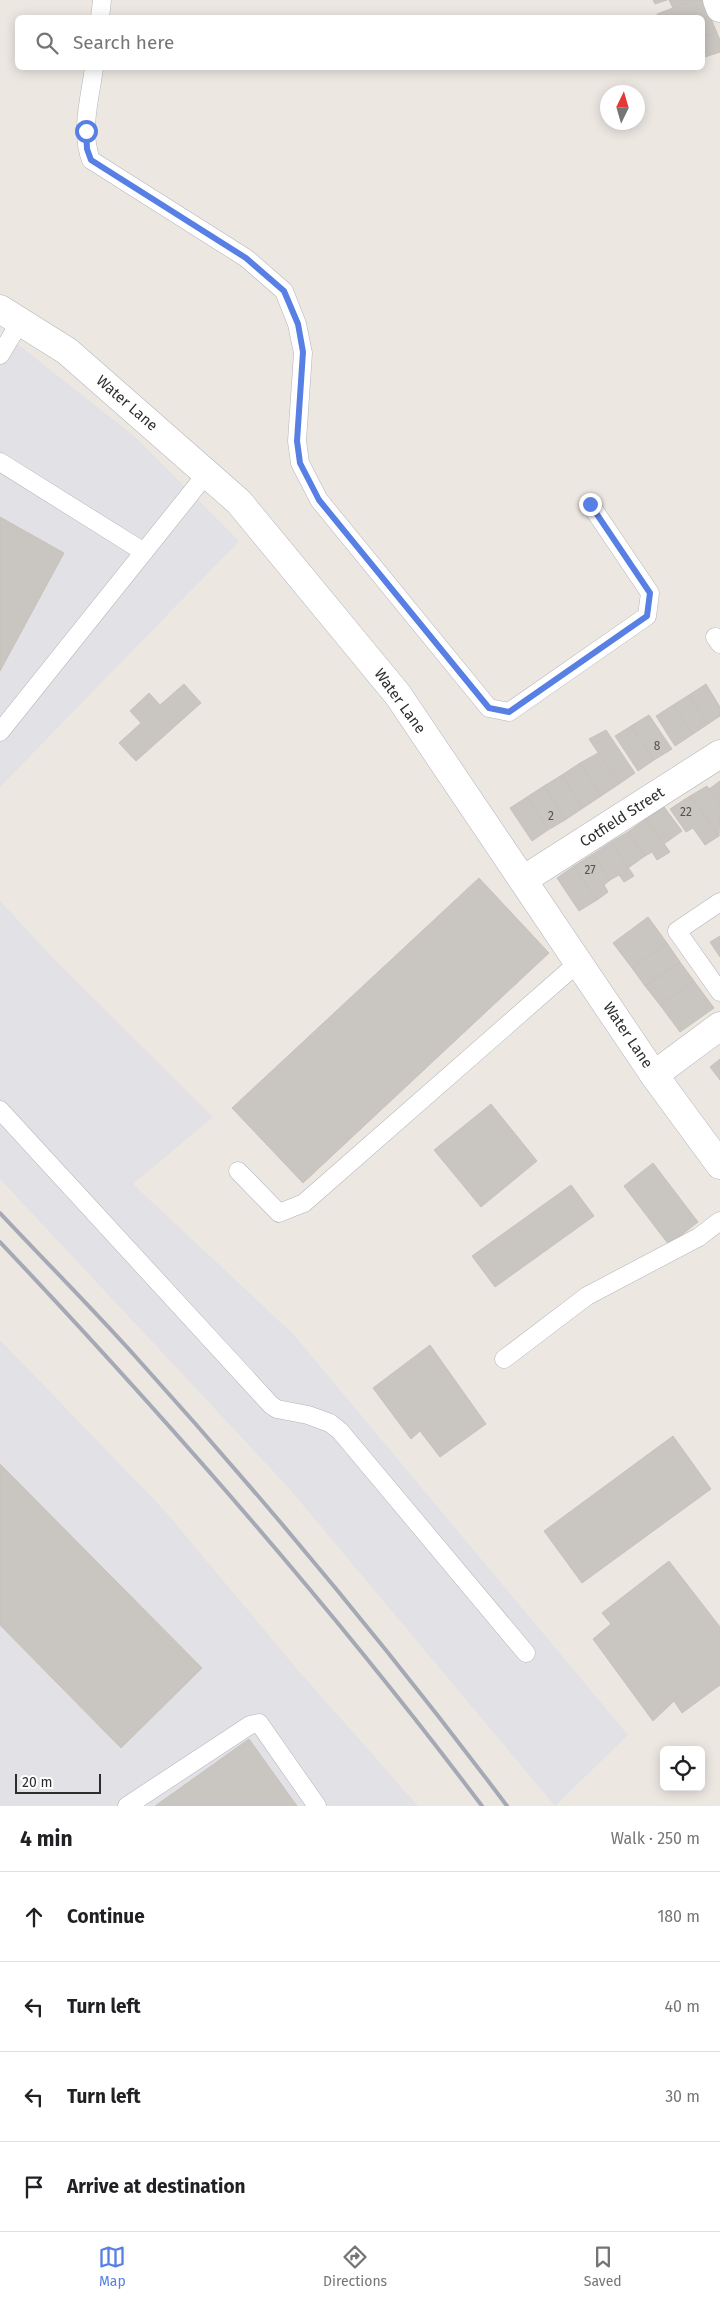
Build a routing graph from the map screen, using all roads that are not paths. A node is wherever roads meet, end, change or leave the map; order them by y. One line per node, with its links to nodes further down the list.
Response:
1 (102, 0): 4 (lane)
2 (717, 0): 3 (street)
3 (720, 8)
4 (100, 15)
5 (94, 70): 10 (lane)
6 (10, 315): 7 (lane); 9 (street, Water Lane)
7 (0, 355)
8 (0, 462): 11 (lane)
9 (207, 473): 11 (lane); 14 (street, Water Lane)
10 (590, 504)
11 (144, 552): 12 (lane)
12 (0, 732)
13 (720, 754): 14 (street, Cotfield Street)
14 (523, 880): 16 (street, Water Lane)
15 (720, 902): 17 (lane)
16 (579, 962): 19 (street, Water Lane); 22 (lane)
17 (720, 992)
18 (720, 1026): 19 (street)
19 (654, 1075): 21 (street, Water Lane)
20 (0, 1110): 25 (lane)
21 (720, 1165)
22 (238, 1171)
23 (720, 1221): 24 (lane)
24 (504, 1359)
25 (526, 1653)
26 (128, 1806): 27 (lane)
27 (317, 1806)

